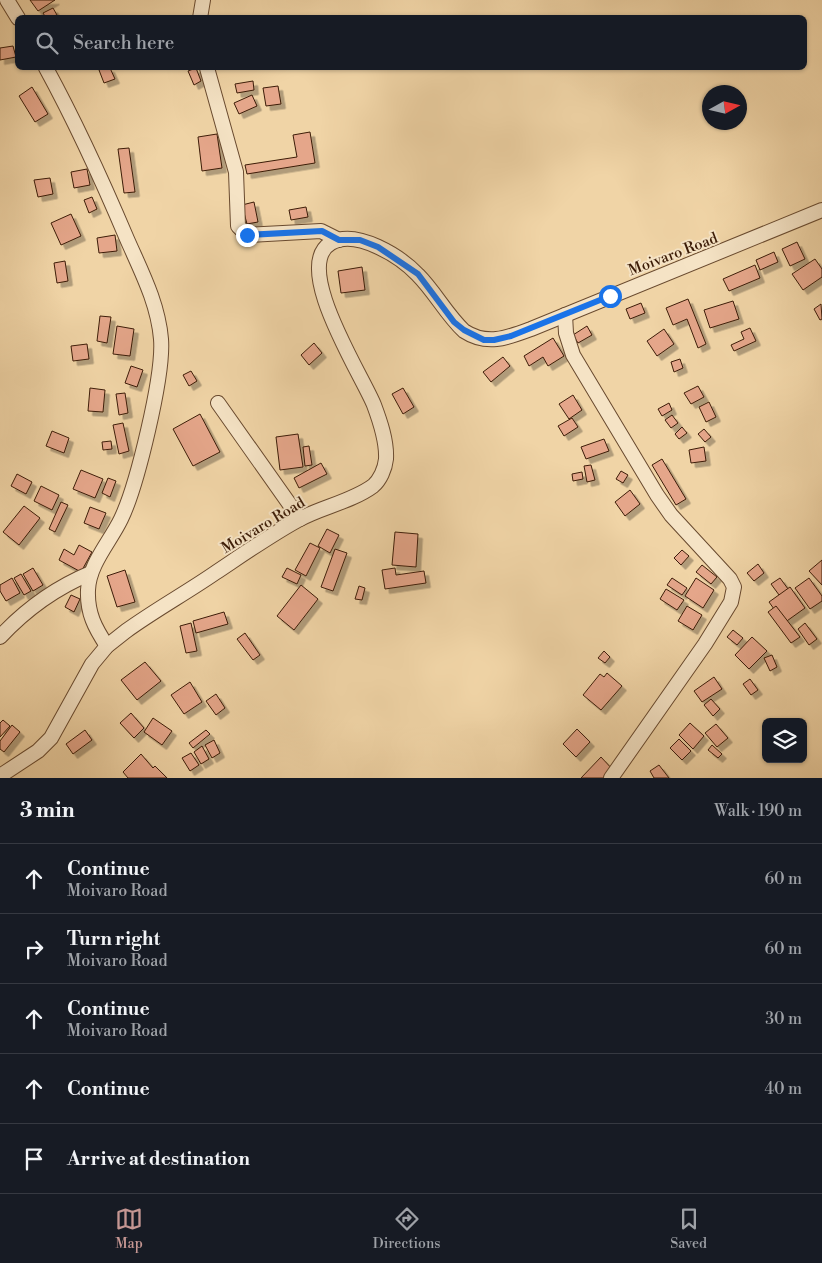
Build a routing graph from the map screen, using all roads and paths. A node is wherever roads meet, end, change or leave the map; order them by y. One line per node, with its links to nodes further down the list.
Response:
1 (7, 0): 3 (street)
2 (203, 0): 4 (street)
3 (16, 15)
4 (200, 15)
5 (47, 70): 12 (street)
6 (208, 70): 8 (street)
7 (822, 210): 9 (street, Moivaro Road)
8 (339, 240): 9 (street, Moivaro Road); 11 (street, Moivaro Road)
9 (565, 315): 16 (street)
10 (218, 403): 11 (street)
11 (300, 519): 14 (street, Moivaro Road)
12 (91, 573): 13 (street); 14 (street)
13 (0, 637)
14 (107, 646): 15 (street, Moivaro Road)
15 (0, 776)
16 (611, 778)

